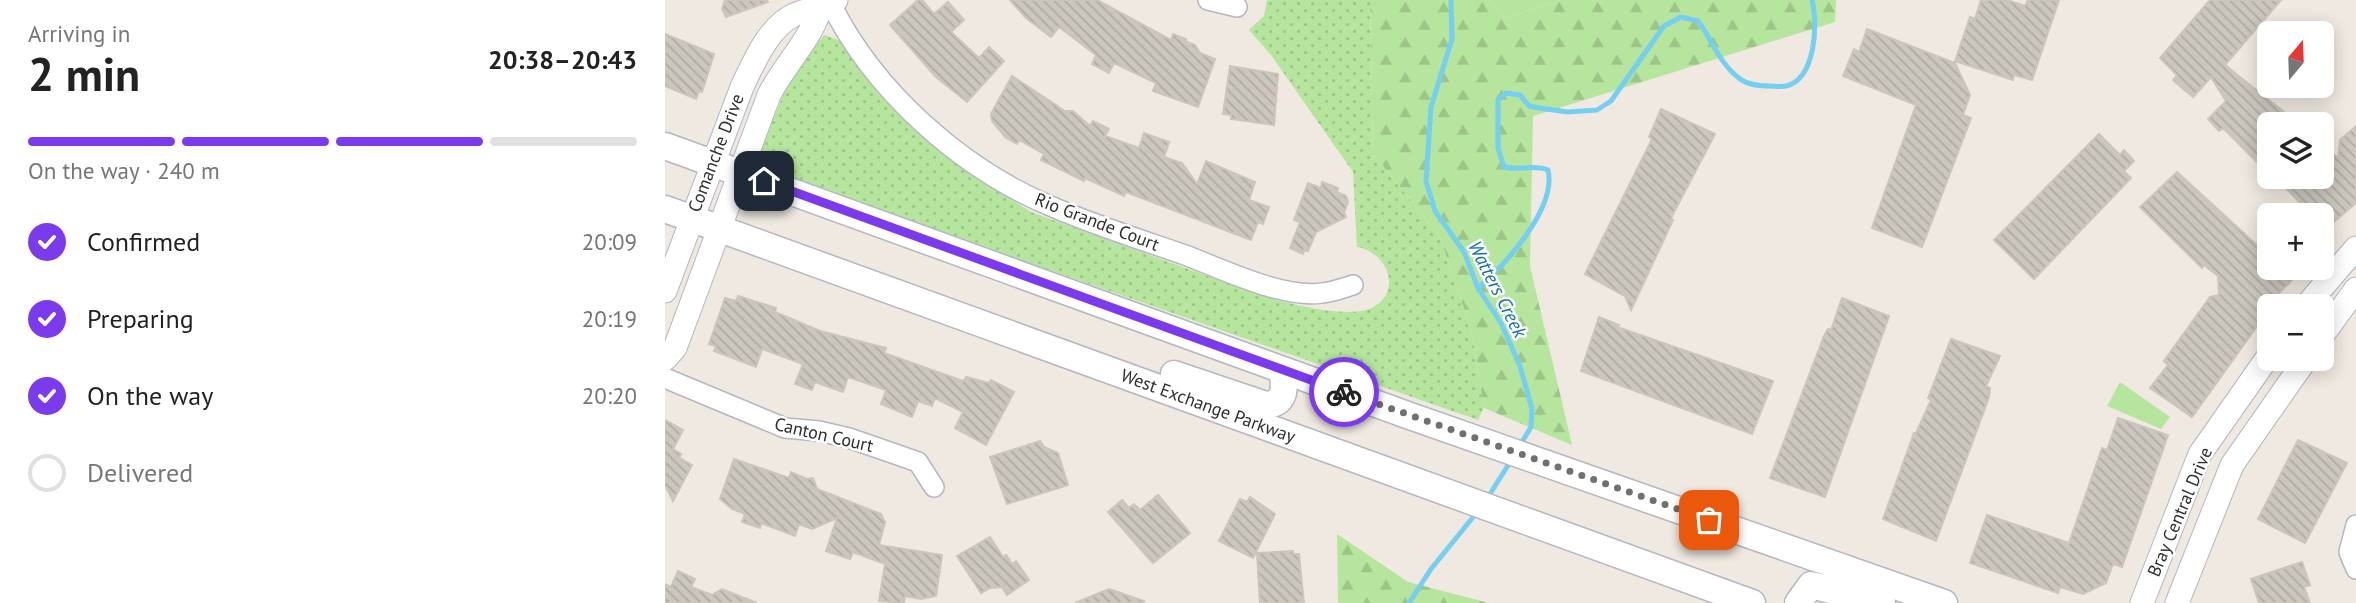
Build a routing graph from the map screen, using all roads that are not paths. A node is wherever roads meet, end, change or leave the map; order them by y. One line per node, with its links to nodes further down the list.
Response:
1 (1208, 0): 3 (street)
2 (829, 3): 5 (street, Comanche Drive); 6 (street, Comanche Drive); 11 (street, Rio Grande Court)
3 (1237, 7)
4 (665, 146): 5 (main road)
5 (713, 163): 6 (main road); 8 (street, Comanche Drive)
6 (739, 172): 9 (street, Comanche Drive); 18 (main road)
7 (665, 209): 8 (main road, West Exchange Parkway)
8 (691, 219): 9 (main road, West Exchange Parkway); 13 (street, Comanche Drive)
9 (718, 229): 16 (main road, West Exchange Parkway); 17 (street, Comanche Drive)
10 (2356, 248): 14 (street)
11 (1353, 285)
12 (2356, 290): 15 (street)
13 (665, 291)
14 (2316, 294)
15 (2334, 320)
16 (1018, 337): 18 (main road); 25 (main road, West Exchange Parkway)
17 (665, 359)
18 (1282, 370): 28 (main road)
19 (2258, 371): 29 (street, Bray Central Drive)
20 (2298, 371): 30 (street, Bray Central Drive)
21 (665, 378): 22 (street, Canton Court)
22 (934, 486)
23 (2356, 525): 24 (street)
24 (2353, 561)
25 (1752, 603)
26 (1798, 603): 27 (main road)
27 (1882, 603)
28 (1944, 603)
29 (2142, 603)
30 (2178, 603)

